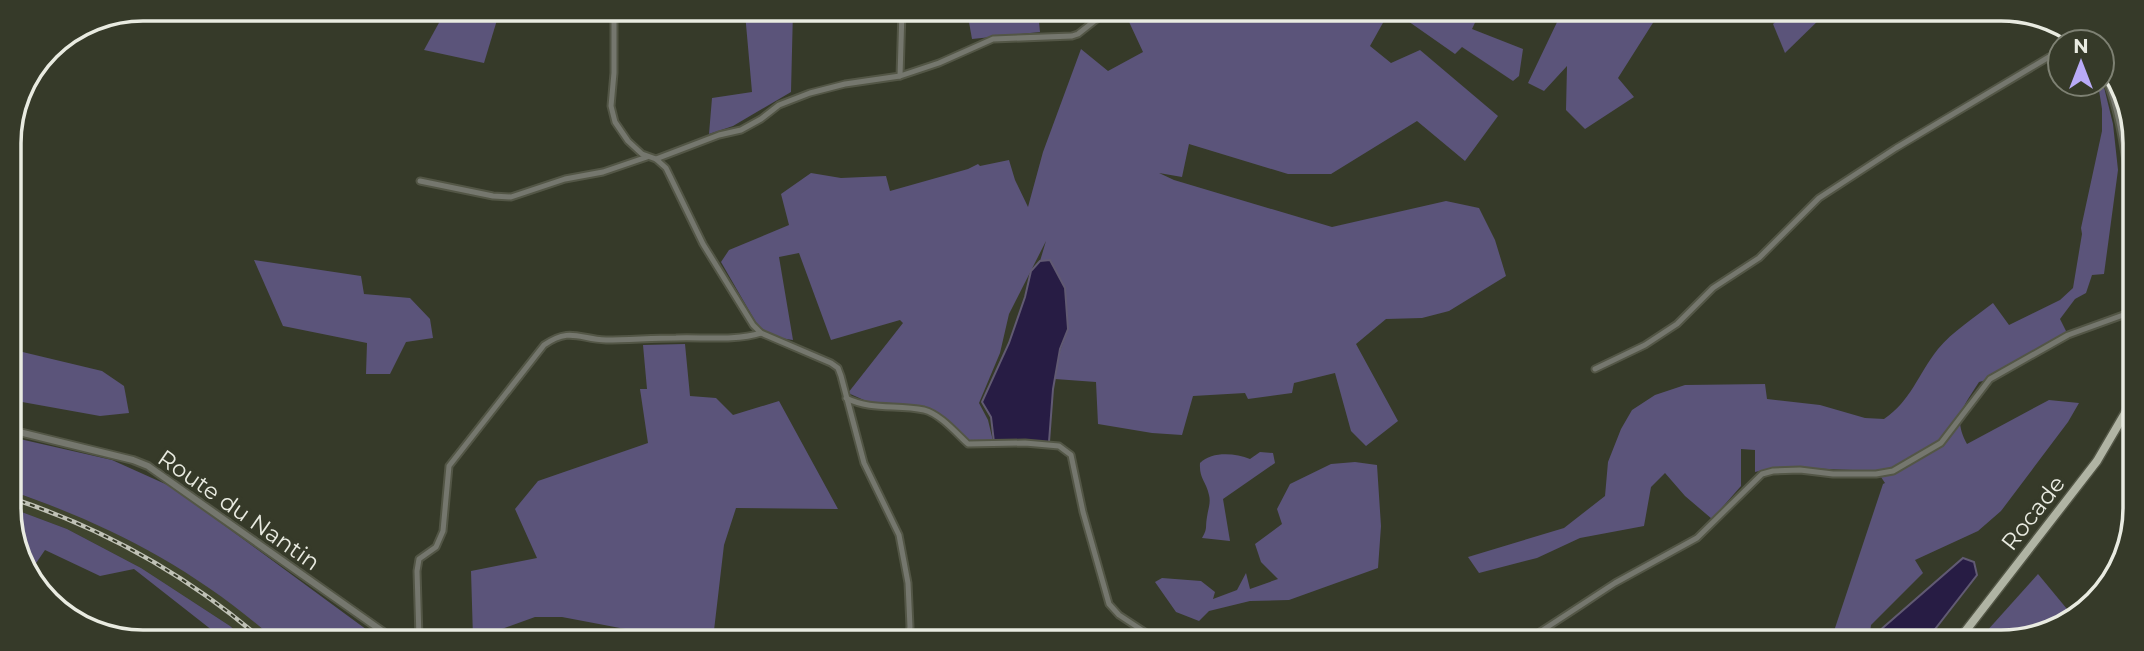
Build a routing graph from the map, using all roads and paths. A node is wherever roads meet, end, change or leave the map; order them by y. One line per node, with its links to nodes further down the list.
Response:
1 (614, 21): 8 (street)
2 (902, 21): 5 (street)
3 (1095, 21): 5 (street)
4 (2046, 59): 13 (street)
5 (900, 76): 9 (street)
6 (2113, 98): 7 (street)
7 (2122, 135)
8 (647, 157): 9 (street); 10 (street)
9 (656, 159): 12 (street)
10 (420, 181)
11 (2123, 315): 21 (street)
12 (761, 333): 14 (street); 18 (street)
13 (1595, 369)
14 (846, 398): 19 (street); 20 (street)
15 (2123, 417): 22 (main road, Rocade)
16 (21, 432): 17 (street, Route du Nantin)
17 (381, 630)
18 (419, 630)
19 (910, 630)
20 (1142, 630)
21 (1543, 630)
22 (1966, 630)

